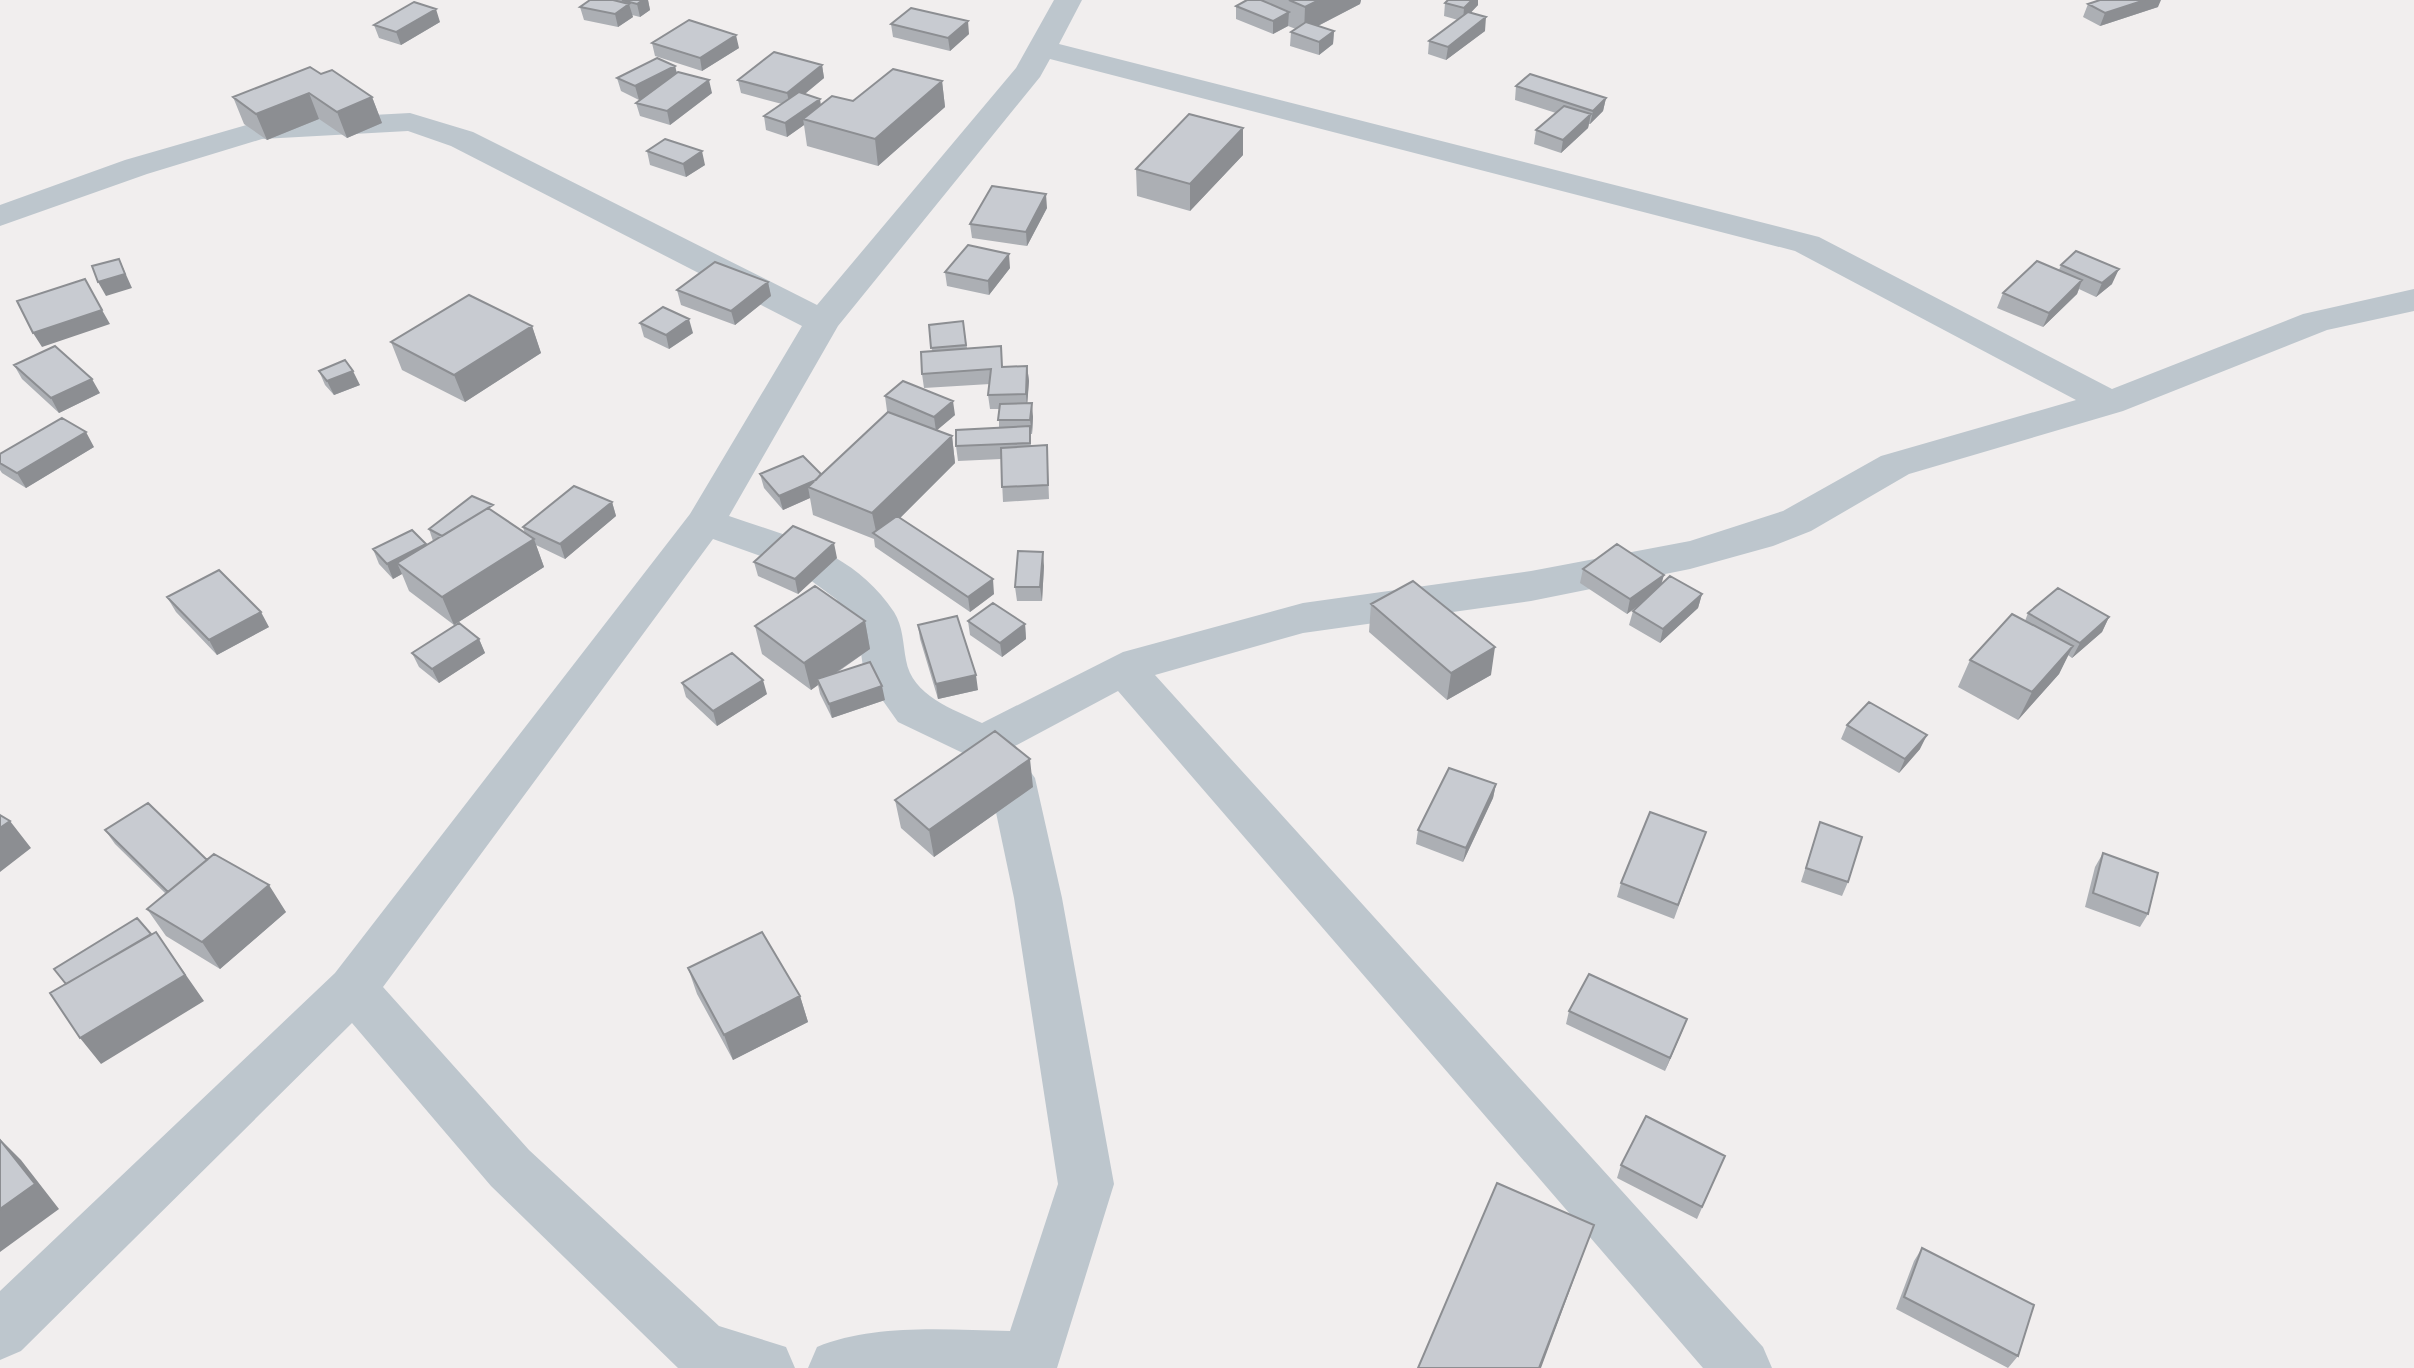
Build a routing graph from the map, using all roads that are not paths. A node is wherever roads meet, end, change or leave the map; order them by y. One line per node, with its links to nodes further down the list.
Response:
1 (1068, 0): 2 (street)
2 (1041, 48): 5 (street); 6 (street)
3 (0, 216): 5 (street)
4 (2414, 300): 6 (street)
5 (822, 322): 7 (street)
6 (2110, 403): 8 (street)
7 (705, 522): 9 (street); 10 (street)
8 (1123, 668): 9 (street); 15 (street)
9 (983, 743): 12 (street)
10 (353, 988): 11 (street); 13 (street)
11 (0, 1331)
12 (1029, 1364): 14 (street)
13 (765, 1368)
14 (838, 1368)
15 (1742, 1368)

